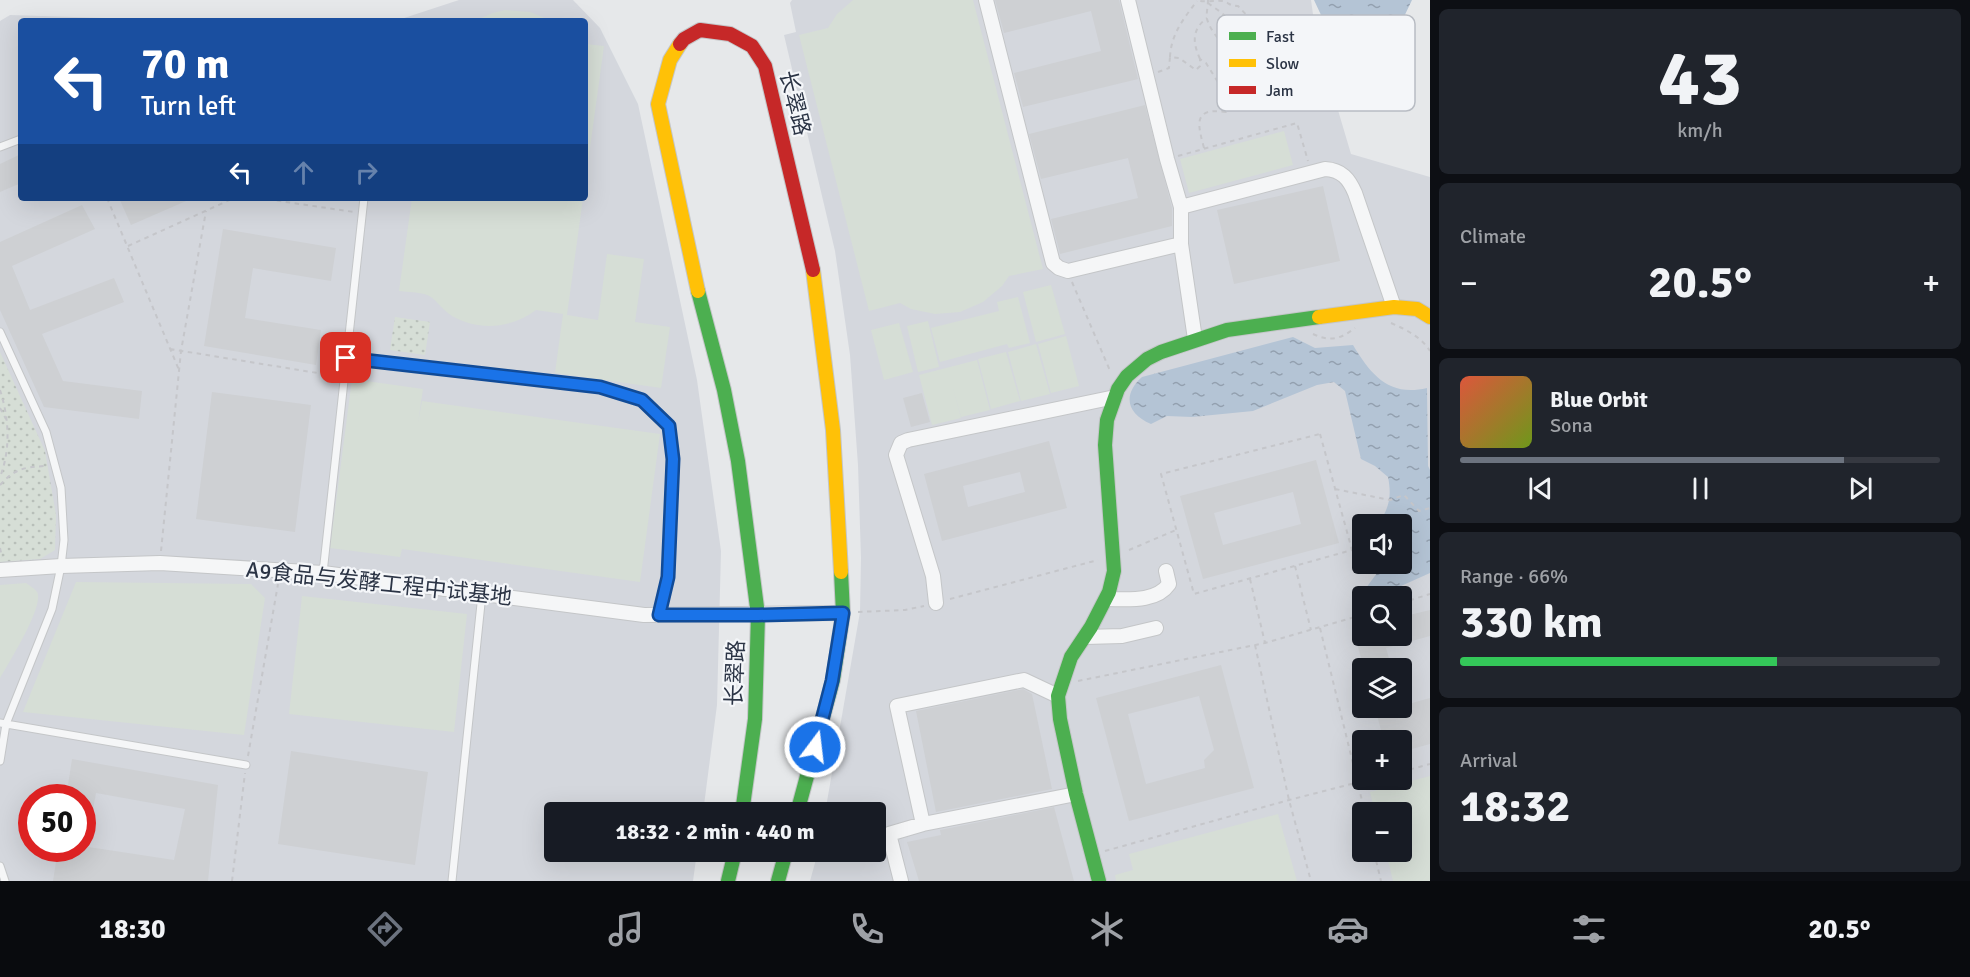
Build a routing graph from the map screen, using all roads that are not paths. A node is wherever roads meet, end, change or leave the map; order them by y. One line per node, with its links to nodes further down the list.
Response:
1 (986, 0): 7 (street)
2 (1128, 0): 6 (street)
3 (18, 140): 4 (lane)
4 (0, 147)
5 (364, 201): 12 (lane)
6 (1181, 207): 7 (street); 8 (street)
7 (1181, 244): 11 (street)
8 (1394, 307): 9 (main road); 11 (main road)
9 (1430, 317)
10 (0, 332): 14 (lane)
11 (1195, 339): 13 (main road)
12 (346, 358): 17 (lane); 22 (lane)
13 (1116, 393): 19 (main road); 20 (street)
14 (61, 566): 15 (street, A9食品与发酵工程中试基地); 17 (street, A9食品与发酵工程中试基地); 27 (lane)
15 (0, 570)
16 (1166, 571): 19 (street)
17 (323, 573): 18 (street, A9食品与发酵工程中试基地)
18 (482, 594): 22 (street, A9食品与发酵工程中试基地); 38 (lane)
19 (1106, 599): 25 (main road)
20 (936, 603)
21 (843, 613): 23 (street, A9食品与发酵工程中试基地); 23 (main road, 长翠路); 32 (main road, 长翠路)
22 (659, 615): 23 (street, A9食品与发酵工程中试基地)
23 (758, 615): 31 (main road, 长翠路)
24 (1156, 628): 25 (street)
25 (1085, 637): 26 (main road)
26 (1059, 690): 30 (main road); 33 (street)
27 (3, 724): 28 (lane); 29 (lane)
28 (0, 761)
29 (246, 765)
30 (1076, 794): 33 (street); 42 (main road)
31 (743, 802)
32 (800, 802)
33 (923, 824): 41 (street)
34 (733, 862): 39 (main road)
35 (783, 862): 40 (main road)
36 (0, 866): 37 (lane)
37 (5, 881)
38 (452, 881)
39 (728, 881)
40 (778, 881)
41 (901, 881)
42 (1099, 881)

